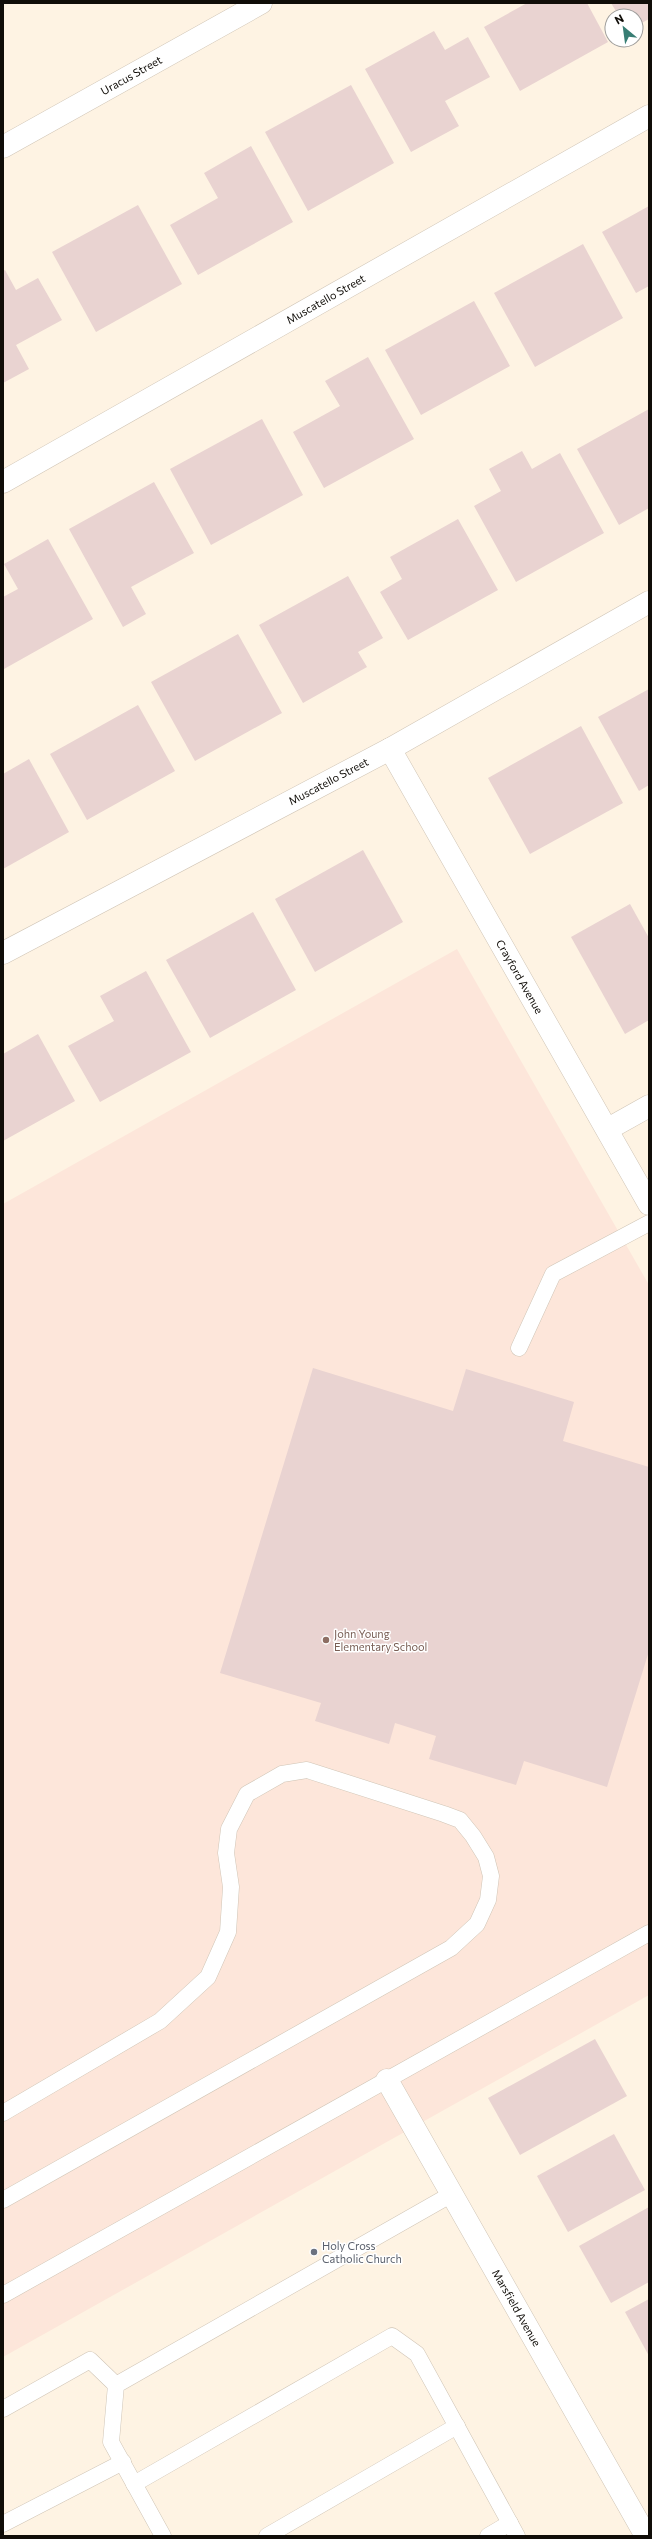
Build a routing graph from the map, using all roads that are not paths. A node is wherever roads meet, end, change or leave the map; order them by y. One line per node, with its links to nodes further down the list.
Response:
1 (261, 3): 3 (street, Uracus Street)
2 (649, 116): 4 (street, Muscatello Street)
3 (3, 148)
4 (3, 482)
5 (649, 602): 6 (street, Muscatello Street)
6 (390, 749): 7 (street, Muscatello Street); 9 (street, Crayford Avenue)
7 (3, 953)
8 (649, 1106): 9 (street)
9 (608, 1129): 10 (street, Crayford Avenue)
10 (649, 1204)
11 (649, 1223): 12 (lane)
12 (519, 1348)
13 (649, 1933): 14 (lane)
14 (387, 2080): 16 (street, Marsfield Avenue); 18 (lane)
15 (3, 2113): 17 (lane)
16 (452, 2194): 19 (lane); 29 (street, Marsfield Avenue)
17 (3, 2200)
18 (3, 2295)
19 (116, 2385): 20 (lane); 22 (lane)
20 (3, 2409)
21 (457, 2426): 23 (lane); 25 (lane); 27 (lane)
22 (123, 2462): 23 (lane); 24 (lane)
23 (134, 2484): 26 (lane)
24 (3, 2524)
25 (514, 2530): 28 (lane)
26 (162, 2536)
27 (266, 2536)
28 (488, 2536)
29 (646, 2536)

